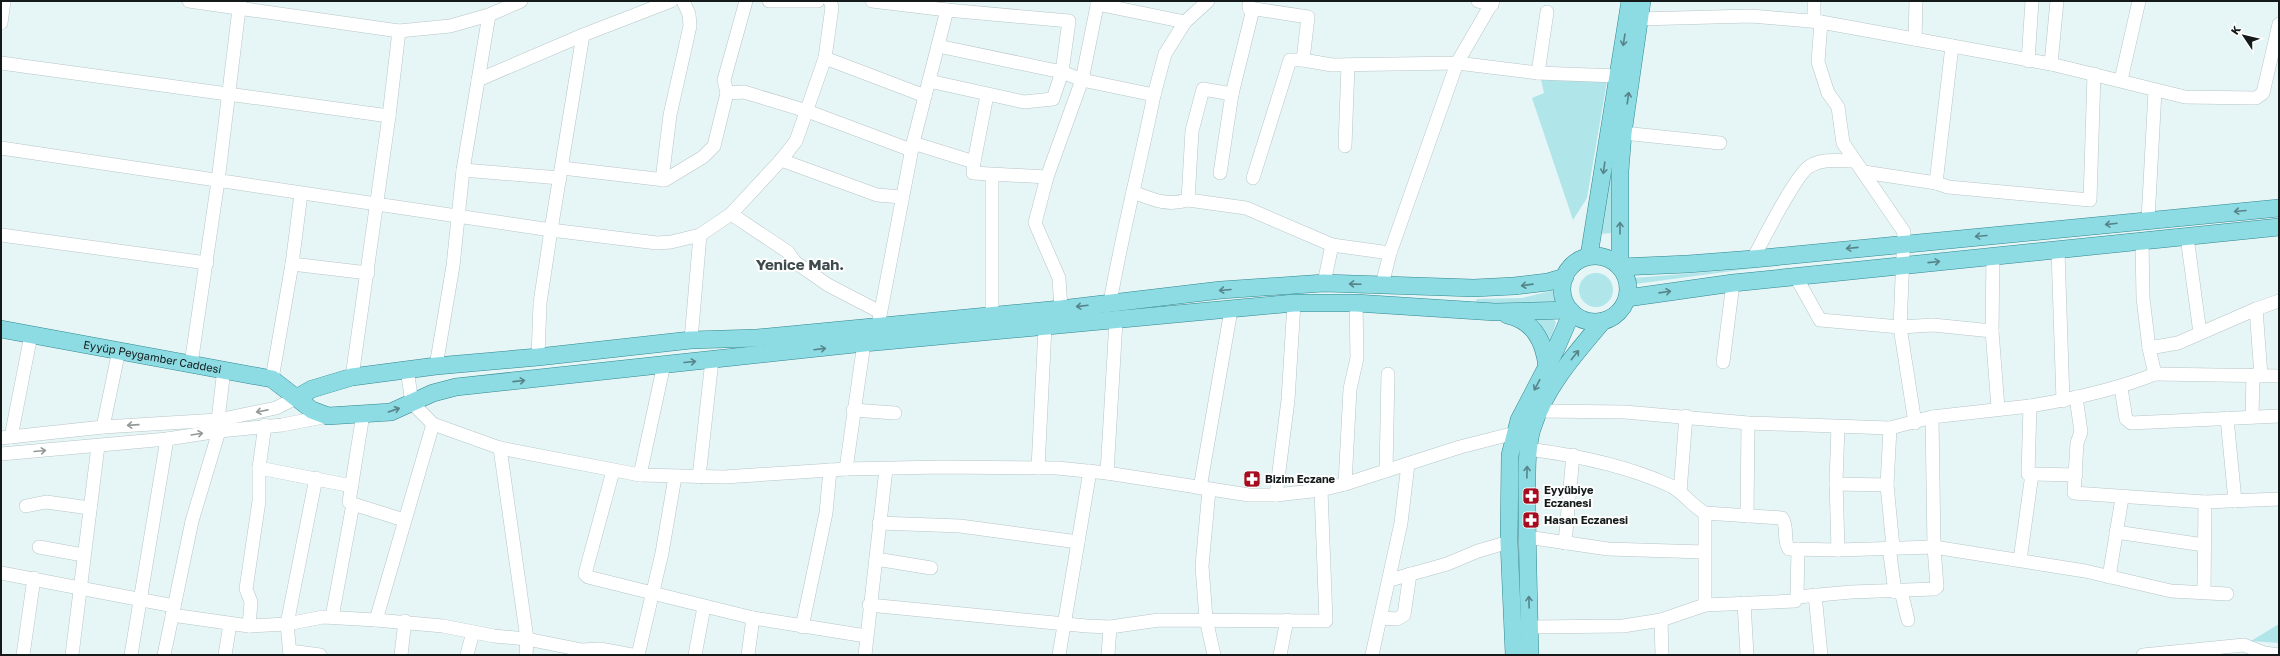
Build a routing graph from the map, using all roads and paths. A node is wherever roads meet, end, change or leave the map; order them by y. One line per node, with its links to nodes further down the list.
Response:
1 (4, 1): 31 (street)
2 (189, 1): 22 (street)
3 (521, 1): 23 (street)
4 (671, 1): 34 (street)
5 (683, 1): 79 (street)
6 (746, 1): 57 (street)
7 (769, 1): 8 (street)
8 (818, 1)
9 (830, 1): 38 (street)
10 (873, 1): 25 (street)
11 (1208, 1): 29 (street)
12 (1478, 1): 21 (street)
13 (1630, 1): 48 (main road, one-way to 48)
14 (1642, 1): 28 (main road)
15 (1814, 1): 30 (street)
16 (1916, 1): 35 (street)
17 (2032, 1): 40 (street)
18 (2057, 1): 43 (street)
19 (2139, 1): 51 (street)
20 (1098, 2): 29 (street); 50 (street)
21 (1493, 3): 41 (street)
22 (239, 4): 33 (street); 56 (street)
23 (507, 4): 27 (street)
24 (1251, 5): 39 (street); 58 (street)
25 (946, 7): 36 (street); 45 (street)
26 (1547, 12): 46 (street)
27 (489, 15): 33 (street); 49 (street)
28 (1639, 19): 30 (street); 64 (main road, one-way to 28)
29 (1185, 22): 60 (street)
30 (1817, 22): 35 (street); 70 (street)
31 (1, 23)
32 (2279, 24): 52 (street)
33 (399, 31): 63 (street)
34 (583, 35): 49 (street); 74 (street)
35 (1915, 39): 37 (street)
36 (938, 46): 45 (street); 54 (street)
37 (1952, 46): 40 (street); 81 (street)
38 (825, 58): 61 (street); 62 (street)
39 (1303, 60): 44 (street); 78 (street)
40 (2028, 60): 43 (street)
41 (1457, 63): 44 (street); 46 (street); 100 (street)
42 (1, 64): 56 (street)
43 (2051, 64): 47 (street)
44 (1348, 65): 67 (street)
45 (1062, 72): 50 (street); 59 (street)
46 (1538, 73): 48 (street)
47 (2094, 74): 51 (street); 81 (street)
48 (1618, 76): 101 (main road, one-way to 101)
49 (478, 80): 72 (street)
50 (1082, 80): 60 (street); 77 (street)
51 (2121, 80): 55 (street)
52 (2266, 80): 53 (street); 55 (street)
53 (2279, 80)
54 (929, 81): 59 (street); 61 (street)
55 (2155, 91): 90 (street)
56 (227, 93): 63 (street); 80 (street)
57 (727, 93): 62 (street); 79 (street)
58 (1232, 94): 75 (street); 85 (street)
59 (987, 95): 71 (street)
60 (1154, 95): 82 (street)
61 (925, 96): 66 (street)
62 (807, 111): 66 (street); 69 (street)
63 (389, 116): 86 (street)
64 (1624, 133): 65 (street); 107 (main road, one-way to 64)
65 (1720, 143)
66 (912, 146): 71 (street); 84 (street)
67 (1345, 146)
68 (1, 148): 80 (street)
69 (781, 160): 84 (street); 88 (street)
70 (1855, 161): 73 (street); 103 (street)
71 (974, 162): 76 (street)
72 (463, 170): 74 (street); 89 (street)
73 (1864, 172): 81 (street); 97 (street)
74 (561, 173): 79 (street); 92 (street)
75 (1220, 173)
76 (992, 175): 77 (street); 124 (street)
77 (1046, 177): 120 (street)
78 (1253, 178)
79 (662, 180)
80 (218, 181): 83 (street); 104 (street)
81 (1936, 183)
82 (1134, 192): 85 (street); 117 (street)
83 (301, 194): 86 (street); 105 (street)
84 (902, 197): 125 (street)
85 (1188, 200): 98 (street)
86 (377, 204): 89 (street); 108 (street)
87 (2279, 208): 90 (main road, one-way to 90)
88 (731, 214): 94 (street); 125 (street)
89 (459, 216): 92 (street); 143 (street)
90 (2148, 220): 97 (main road, one-way to 97)
91 (2279, 227): 95 (main road)
92 (551, 230): 94 (street); 138 (street)
93 (1, 235): 104 (street)
94 (700, 235): 134 (street)
95 (2187, 237): 96 (main road); 132 (street)
96 (2142, 242): 99 (main road); 136 (street)
97 (1905, 243): 103 (main road, one-way to 103); 106 (street)
98 (1332, 245): 100 (street); 111 (street)
99 (2058, 251): 102 (main road); 156 (street)
100 (1390, 253): 113 (street)
101 (1589, 256): 107 (main road); 109 (main road)
102 (1993, 256): 106 (main road, one-way to 102); 131 (street)
103 (1753, 259): 107 (main road)
104 (207, 264): 141 (street)
105 (292, 264): 108 (street); 152 (street)
106 (1904, 265): 110 (main road); 129 (street)
107 (1620, 267): 114 (main road)
108 (368, 273): 151 (street)
109 (1565, 277): 113 (main road, one-way to 113); 122 (main road)
110 (1796, 277): 112 (main road); 129 (street)
111 (1324, 283): 113 (main road, one-way to 111); 117 (main road, one-way to 117)
112 (1733, 283): 114 (main road, one-way to 112); 140 (street)
113 (1382, 285)
114 (1627, 298): 127 (main road)
115 (2279, 301): 119 (street)
116 (1356, 302): 118 (main road); 123 (main road); 202 (street)
117 (1110, 303): 120 (main road, one-way to 120)
118 (1294, 303): 121 (main road); 209 (street)
119 (2256, 308): 132 (street); 149 (street)
120 (1061, 309): 124 (main road)
121 (1231, 310): 126 (main road); 206 (street)
122 (1571, 311): 123 (main road); 127 (main road); 144 (main road)
123 (1495, 312): 144 (main road)
124 (992, 314): 125 (main road)
125 (879, 319): 134 (main road)
126 (1116, 320): 128 (main road); 195 (street)
127 (1603, 321): 161 (main road, one-way to 127)
128 (1045, 327): 135 (main road); 188 (street)
129 (1900, 327): 131 (street); 171 (street)
130 (1, 329): 133 (main road, Eyyüp Peygamber Caddesi)
131 (1992, 332): 159 (street)
132 (2200, 333): 136 (street)
133 (31, 335): 137 (main road, Eyyüp Peygamber Caddesi); 179 (street)
134 (691, 340): 138 (main road)
135 (864, 343): 139 (main road, one-way to 135); 160 (street)
136 (2149, 348): 148 (street)
137 (119, 350): 141 (main road, Eyyüp Peygamber Caddesi); 175 (street)
138 (538, 357): 143 (main road)
139 (712, 360): 142 (main road, one-way to 139); 200 (street)
140 (1723, 362)
141 (191, 364): 145 (main road, Eyyüp Peygamber Caddesi)
142 (664, 364): 157 (main road, one-way to 142); 196 (street)
143 (436, 366): 146 (main road)
144 (1547, 367): 178 (main road, one-way to 178)
145 (224, 369): 152 (main road, Eyyüp Peygamber Caddesi); 173 (street)
146 (407, 370): 151 (main road); 157 (street)
147 (1388, 374): 194 (street)
148 (2155, 374): 149 (street); 153 (street)
149 (2257, 375): 150 (street); 168 (street)
150 (2279, 376)
151 (352, 377): 154 (main road)
152 (272, 379): 154 (main road, Eyyüp Peygamber Caddesi)
153 (2121, 388): 155 (street); 169 (street)
154 (298, 397): 164 (main road, Eyyüp Peygamber Caddesi); 173 (street, one-way to 173)
155 (2076, 397): 156 (street); 199 (street)
156 (2063, 401): 158 (street)
157 (412, 403): 163 (main road, one-way to 157); 172 (street)
158 (2030, 406): 159 (street); 197 (street)
159 (1998, 408): 167 (street)
160 (853, 410): 162 (street); 189 (street)
161 (1539, 411): 165 (street); 183 (main road)
162 (895, 413)
163 (363, 414): 164 (main road); 205 (street)
164 (328, 416): 174 (street)
165 (1686, 416): 170 (street); 208 (street)
166 (2279, 416): 168 (street)
167 (1932, 417): 171 (street); 229 (street)
168 (2252, 417): 169 (street)
169 (2227, 418): 212 (street)
170 (1748, 423): 176 (street); 218 (street)
171 (1916, 423): 177 (street)
172 (433, 424): 182 (street); 219 (street)
173 (218, 425): 174 (street); 175 (street, one-way to 175); 180 (street, one-way to 173); 254 (street)
174 (265, 425): 187 (street)
175 (103, 427): 179 (street)
176 (1838, 428): 177 (street); 203 (street)
177 (1890, 428): 204 (street)
178 (1515, 433): 186 (street); 224 (main road)
179 (6, 437)
180 (167, 439): 181 (street); 249 (street)
181 (98, 446): 184 (street, one-way to 181); 216 (street)
182 (500, 448): 192 (street); 273 (street)
183 (1528, 449): 185 (street); 222 (main road, one-way to 183)
184 (1, 454)
185 (1573, 455): 208 (street); 225 (street)
186 (1408, 464): 194 (street); 241 (street)
187 (259, 468): 201 (street); 267 (street)
188 (1038, 468): 190 (street); 193 (street)
189 (846, 469): 190 (street); 191 (street)
190 (886, 469): 220 (street)
191 (830, 470): 200 (street); 268 (street)
192 (613, 471): 196 (street); 245 (street)
193 (1090, 471): 195 (street); 223 (street)
194 (1386, 471): 202 (street)
195 (1107, 473): 206 (street)
196 (640, 474): 198 (street)
197 (2032, 474): 199 (street); 235 (street)
198 (675, 476): 200 (street); 245 (street)
199 (2076, 476): 210 (street)
200 (700, 477)
201 (316, 478): 205 (street); 265 (street)
202 (1345, 484): 207 (street)
203 (1836, 484): 204 (street); 231 (street)
204 (1888, 485): 228 (street)
205 (352, 486): 214 (street)
206 (1205, 489): 209 (street); 258 (street)
207 (1321, 490): 209 (street); 260 (street)
208 (1680, 492): 217 (street)
209 (1276, 495)
210 (2122, 498): 213 (street); 221 (street)
211 (2279, 499): 212 (street)
212 (2235, 501): 213 (street)
213 (2205, 502): 226 (street)
214 (353, 504): 219 (street); 255 (street)
215 (26, 506): 216 (street)
216 (90, 508): 233 (street)
217 (1705, 513): 218 (street); 232 (street)
218 (1747, 516): 230 (street)
219 (404, 520): 259 (street)
220 (879, 523): 223 (street); 234 (street)
221 (2116, 532): 226 (street); 239 (street)
222 (1527, 537): 225 (street); 270 (main road, one-way to 222)
223 (1078, 542): 266 (street)
224 (1509, 542): 238 (street); 294 (main road)
225 (1565, 543): 232 (street)
226 (2204, 545): 244 (street)
227 (39, 547): 233 (street)
228 (1891, 547): 229 (street); 231 (street); 243 (street)
229 (1934, 547): 235 (street); 243 (street)
230 (1798, 549): 231 (street); 248 (street)
231 (1838, 550)
232 (1704, 552): 252 (street)
233 (83, 555): 242 (street)
234 (876, 559): 236 (street); 251 (street)
235 (2020, 560): 239 (street)
236 (931, 568)
237 (1, 573): 240 (street)
238 (1410, 574): 241 (street); 257 (street)
239 (2109, 577): 244 (street)
240 (34, 578): 242 (street); 275 (street)
241 (1390, 580): 257 (street)
242 (80, 587): 249 (street); 276 (street)
243 (1898, 591): 247 (street); 262 (street)
244 (2204, 591): 246 (street)
245 (653, 592): 253 (street); 285 (street)
246 (2227, 594)
247 (1815, 595): 248 (street); 298 (street)
248 (1797, 597): 250 (street)
249 (141, 600): 254 (street); 277 (street)
250 (1744, 603): 252 (street); 297 (street)
251 (869, 605): 266 (street); 272 (street)
252 (1705, 605): 261 (street)
253 (704, 607): 256 (street); 286 (street)
254 (173, 610): 264 (street); 278 (street)
255 (332, 617): 259 (street); 265 (street)
256 (753, 618): 268 (street); 287 (street)
257 (1381, 618): 293 (street)
258 (1206, 619): 260 (street); 269 (street); 291 (street)
259 (376, 620): 263 (street)
260 (1287, 620): 292 (street)
261 (1661, 620): 270 (street); 296 (street)
262 (1908, 620)
263 (405, 621): 271 (street); 281 (street)
264 (230, 624): 267 (street); 279 (street)
265 (287, 624): 267 (street); 274 (street)
266 (1064, 624): 269 (street); 289 (street)
267 (249, 626)
268 (802, 627): 272 (street)
269 (1110, 627): 290 (street)
270 (1530, 627): 295 (main road)
271 (473, 632): 273 (street); 282 (street)
272 (866, 636): 288 (street)
273 (527, 639): 283 (street); 284 (street)
274 (290, 653): 280 (street)
275 (23, 655)
276 (72, 655)
277 (131, 655)
278 (164, 655)
279 (225, 655)
280 (320, 655)
281 (401, 655)
282 (467, 655)
283 (526, 655)
284 (632, 655)
285 (638, 655)
286 (695, 655)
287 (748, 655)
288 (865, 655)
289 (1059, 655)
290 (1108, 655)
291 (1214, 655)
292 (1280, 655)
293 (1372, 655)
294 (1514, 655)
295 (1530, 655)
296 (1662, 655)
297 (1747, 655)
298 (1821, 655)
299 (2143, 655): 300 (street)
300 (2279, 655)

